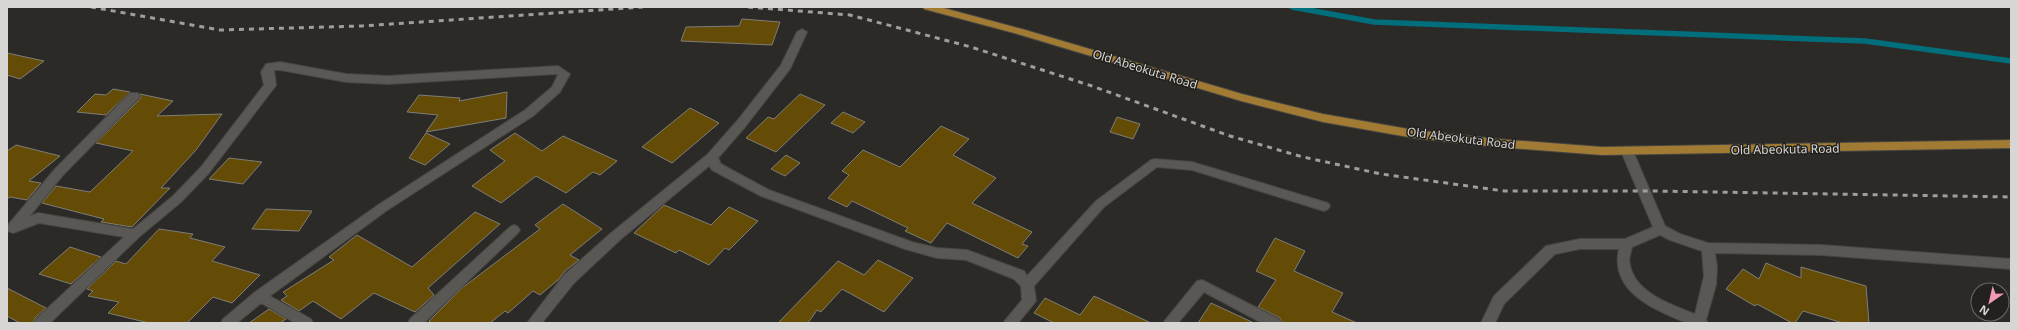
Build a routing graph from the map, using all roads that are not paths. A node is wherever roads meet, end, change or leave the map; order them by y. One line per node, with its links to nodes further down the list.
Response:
1 (928, 7): 5 (highway, Old Abeokuta Road)
2 (802, 32): 6 (street)
3 (134, 96): 9 (street)
4 (2011, 144): 5 (highway, Old Abeokuta Road)
5 (1627, 151): 8 (street)
6 (714, 162): 15 (street); 22 (street)
7 (1324, 206): 15 (street)
8 (1660, 229): 12 (street); 13 (street)
9 (9, 230): 11 (street)
10 (514, 230): 21 (street)
11 (135, 234): 16 (street); 18 (street)
12 (1626, 244): 17 (street); 26 (street)
13 (1708, 248): 14 (street); 17 (street)
14 (2011, 264)
15 (1027, 286): 23 (street)
16 (260, 296): 19 (street); 20 (street)
17 (1700, 322)
18 (41, 323)
19 (228, 323)
20 (306, 323)
21 (415, 323)
22 (534, 323)
23 (1010, 323)
24 (1170, 323): 25 (street)
25 (1274, 323)
26 (1488, 323)

